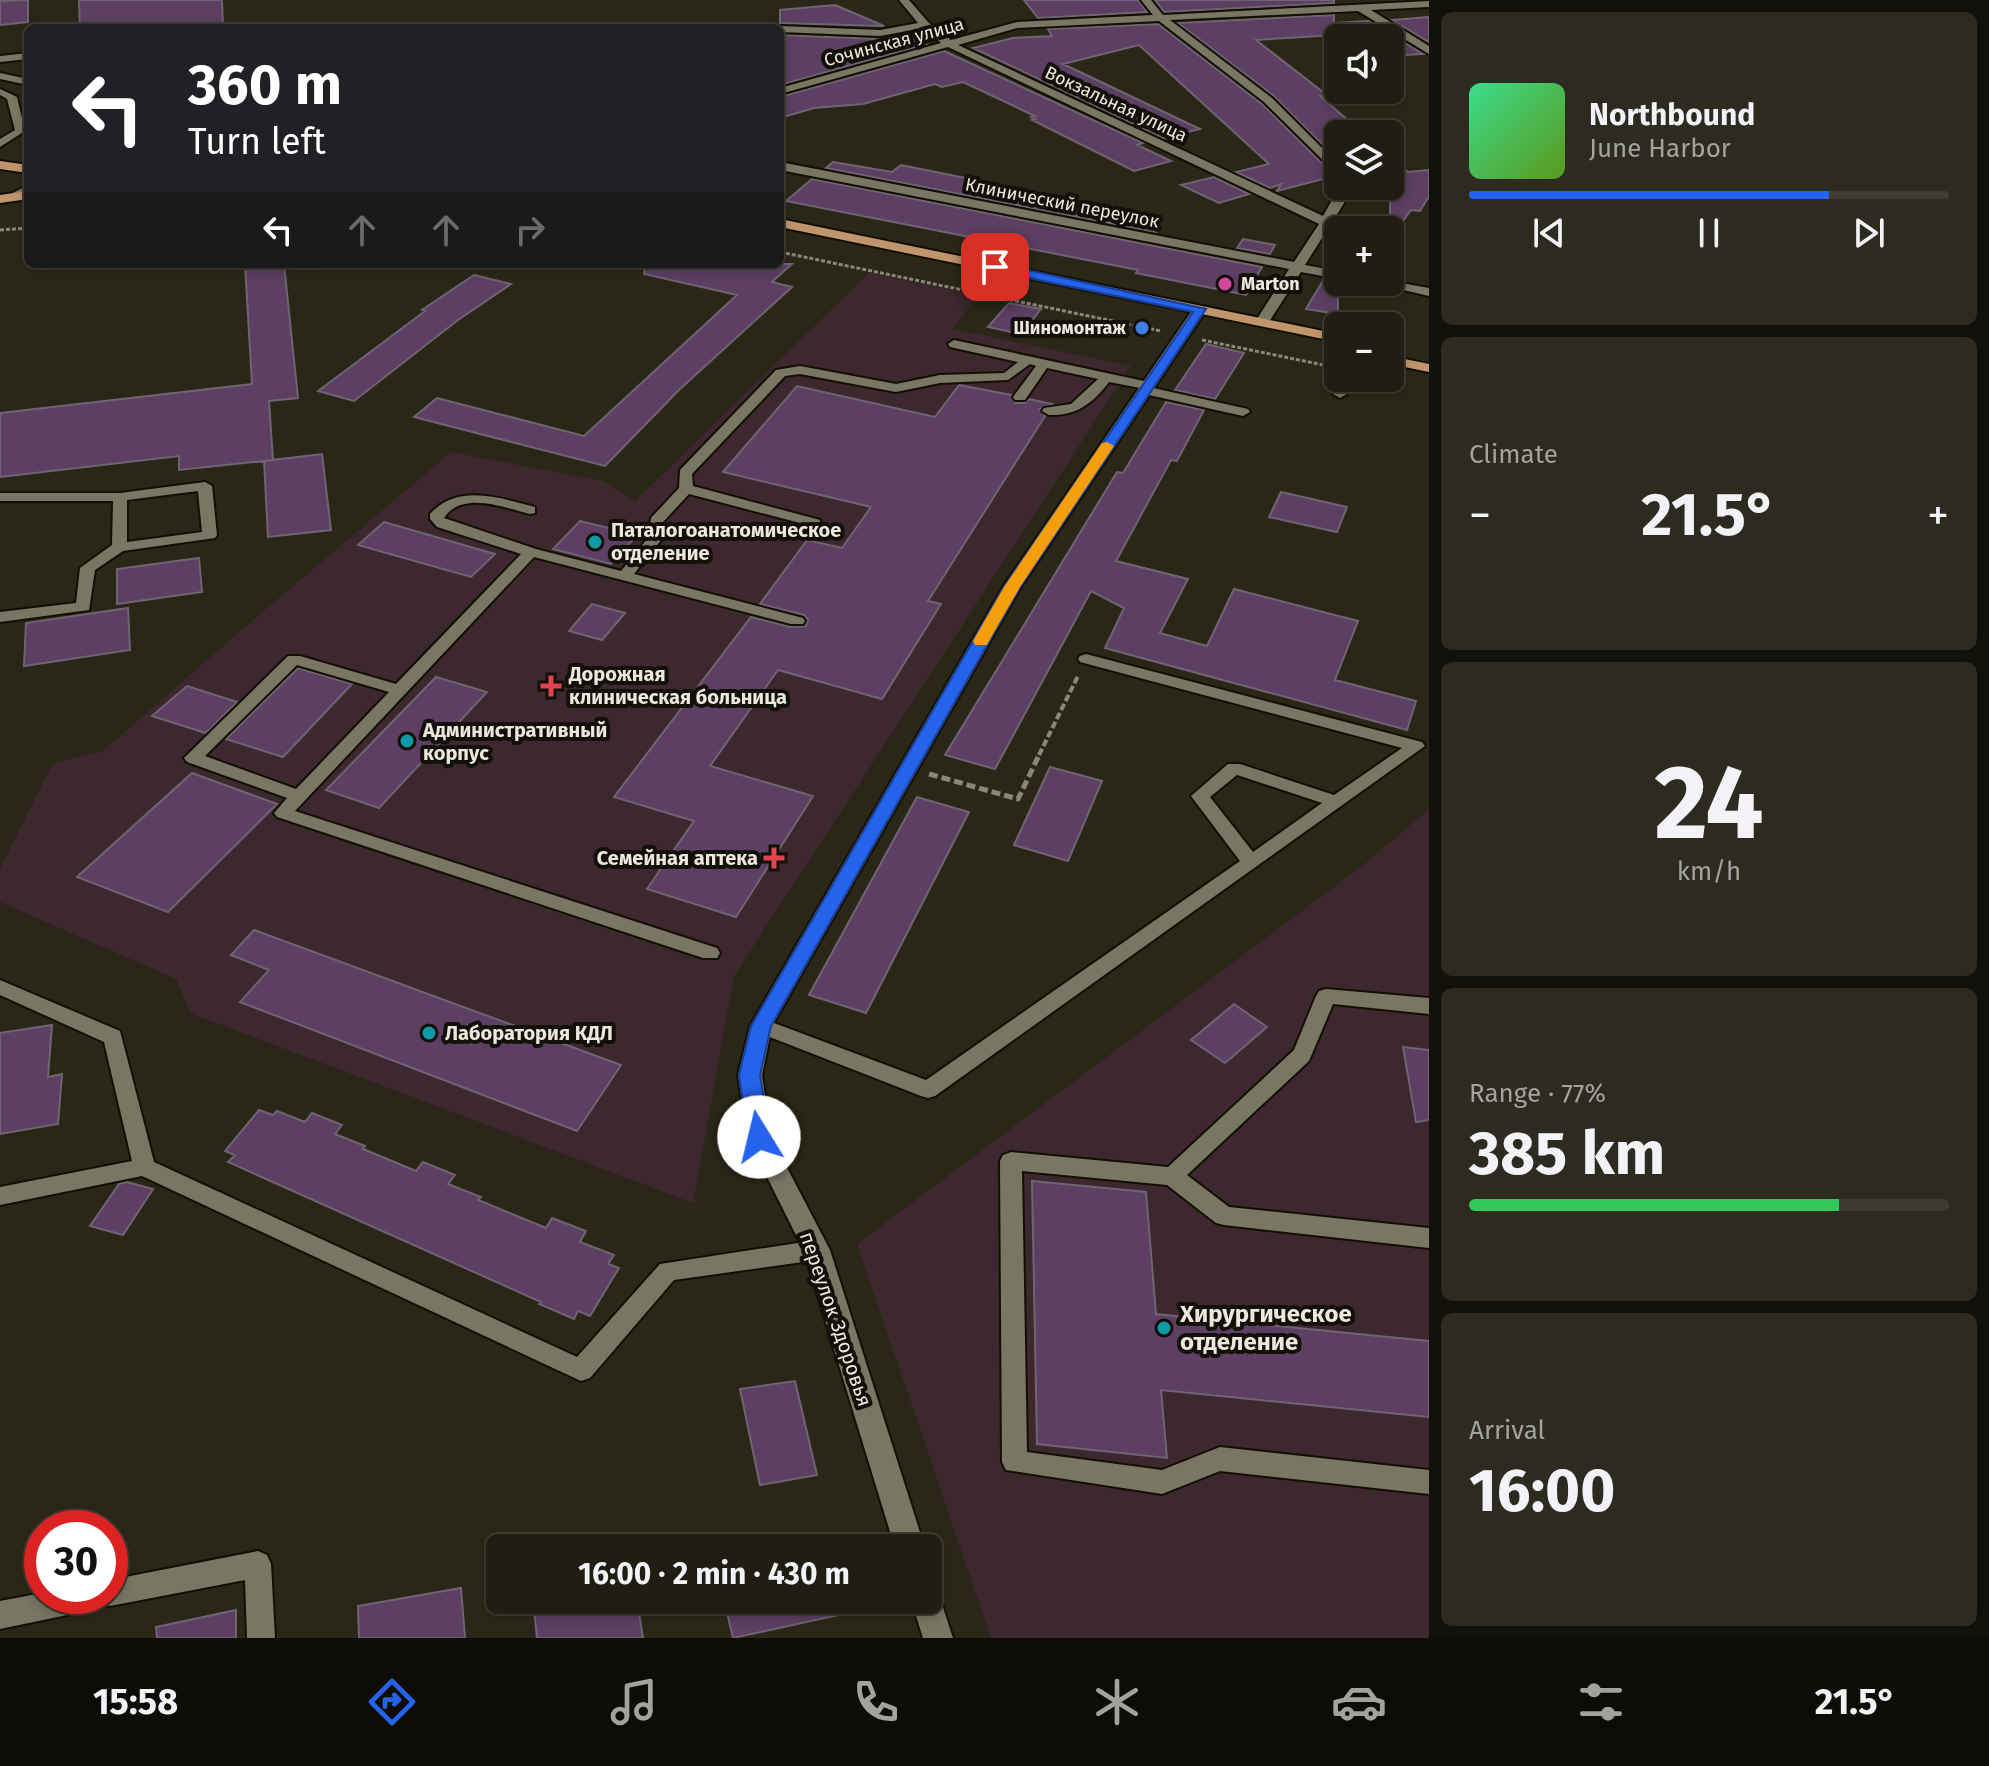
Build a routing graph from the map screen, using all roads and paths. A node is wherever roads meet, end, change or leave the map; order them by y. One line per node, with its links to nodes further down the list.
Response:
1 (904, 0): 6 (street, Вокзальная улица)
2 (1146, 0): 5 (street)
3 (1352, 3): 4 (street, Сочинская улица); 5 (street, Сочинская улица); 9 (street)
4 (1429, 4)
5 (1160, 17): 8 (street, Сочинская улица); 18 (street)
6 (925, 25): 7 (street); 8 (street, Вокзальная улица)
7 (784, 29)
8 (949, 44): 14 (street, Сочинская улица); 22 (street, Вокзальная улица)
9 (1429, 51)
10 (24, 56): 11 (street)
11 (0, 59)
12 (0, 76): 13 (street)
13 (24, 81)
14 (784, 90)
15 (0, 92): 17 (lane)
16 (24, 143): 17 (lane)
17 (0, 144)
18 (1324, 157)
19 (2, 163): 21 (main road)
20 (784, 167): 29 (street, Клинический переулок)
21 (24, 168)
22 (1324, 222)
23 (1324, 223): 29 (street)
24 (784, 224): 33 (main road)
25 (24, 228): 26 (path)
26 (0, 230)
27 (784, 237): 33 (main road)
28 (784, 253): 33 (path)
29 (1295, 266): 30 (street, Клинический переулок); 34 (street)
30 (1324, 272)
31 (1404, 287): 32 (street)
32 (1429, 292)
33 (1192, 321): 34 (main road); 37 (main road); 42 (path); 46 (street, переулок Здоровья)
34 (1262, 322): 35 (main road)
35 (1324, 335)
36 (954, 344): 40 (lane)
37 (1324, 346)
38 (1404, 351): 39 (main road)
39 (1429, 356)
40 (1028, 360): 41 (lane); 50 (lane)
41 (1044, 363): 45 (lane); 47 (lane)
42 (1324, 363)
43 (1404, 363): 44 (main road)
44 (1429, 368)
45 (1107, 376): 46 (lane); 48 (lane)
46 (1147, 388): 49 (lane); 62 (street, переулок Здоровья)
47 (1020, 397)
48 (1049, 411)
49 (1243, 412)
50 (686, 489): 54 (lane); 57 (lane)
51 (0, 497): 52 (lane)
52 (120, 497): 55 (lane); 55 (lane)
53 (530, 510): 56 (lane)
54 (815, 523)
55 (119, 547): 58 (lane)
56 (531, 552): 57 (lane); 61 (lane)
57 (626, 574): 59 (lane)
58 (0, 617)
59 (797, 621)
60 (1086, 659): 62 (path); 64 (lane)
61 (400, 690): 63 (lane); 63 (lane)
62 (908, 769): 69 (street, переулок Здоровья)
63 (299, 796): 66 (lane)
64 (1337, 802): 65 (lane); 65 (lane)
65 (1251, 863): 69 (lane)
66 (710, 953)
67 (0, 987): 70 (lane)
68 (1429, 1006): 71 (lane)
69 (761, 1026): 74 (street, переулок Здоровья)
70 (144, 1167): 72 (lane); 74 (lane)
71 (1172, 1176): 73 (lane); 75 (lane)
72 (0, 1196)
73 (1429, 1238)
74 (817, 1250): 76 (street, переулок Здоровья)
75 (1429, 1482)
76 (906, 1534)
77 (128, 1589): 81 (lane)
78 (24, 1610): 80 (lane)
79 (930, 1614): 82 (street)
80 (0, 1615)
81 (261, 1638)
82 (938, 1638)

